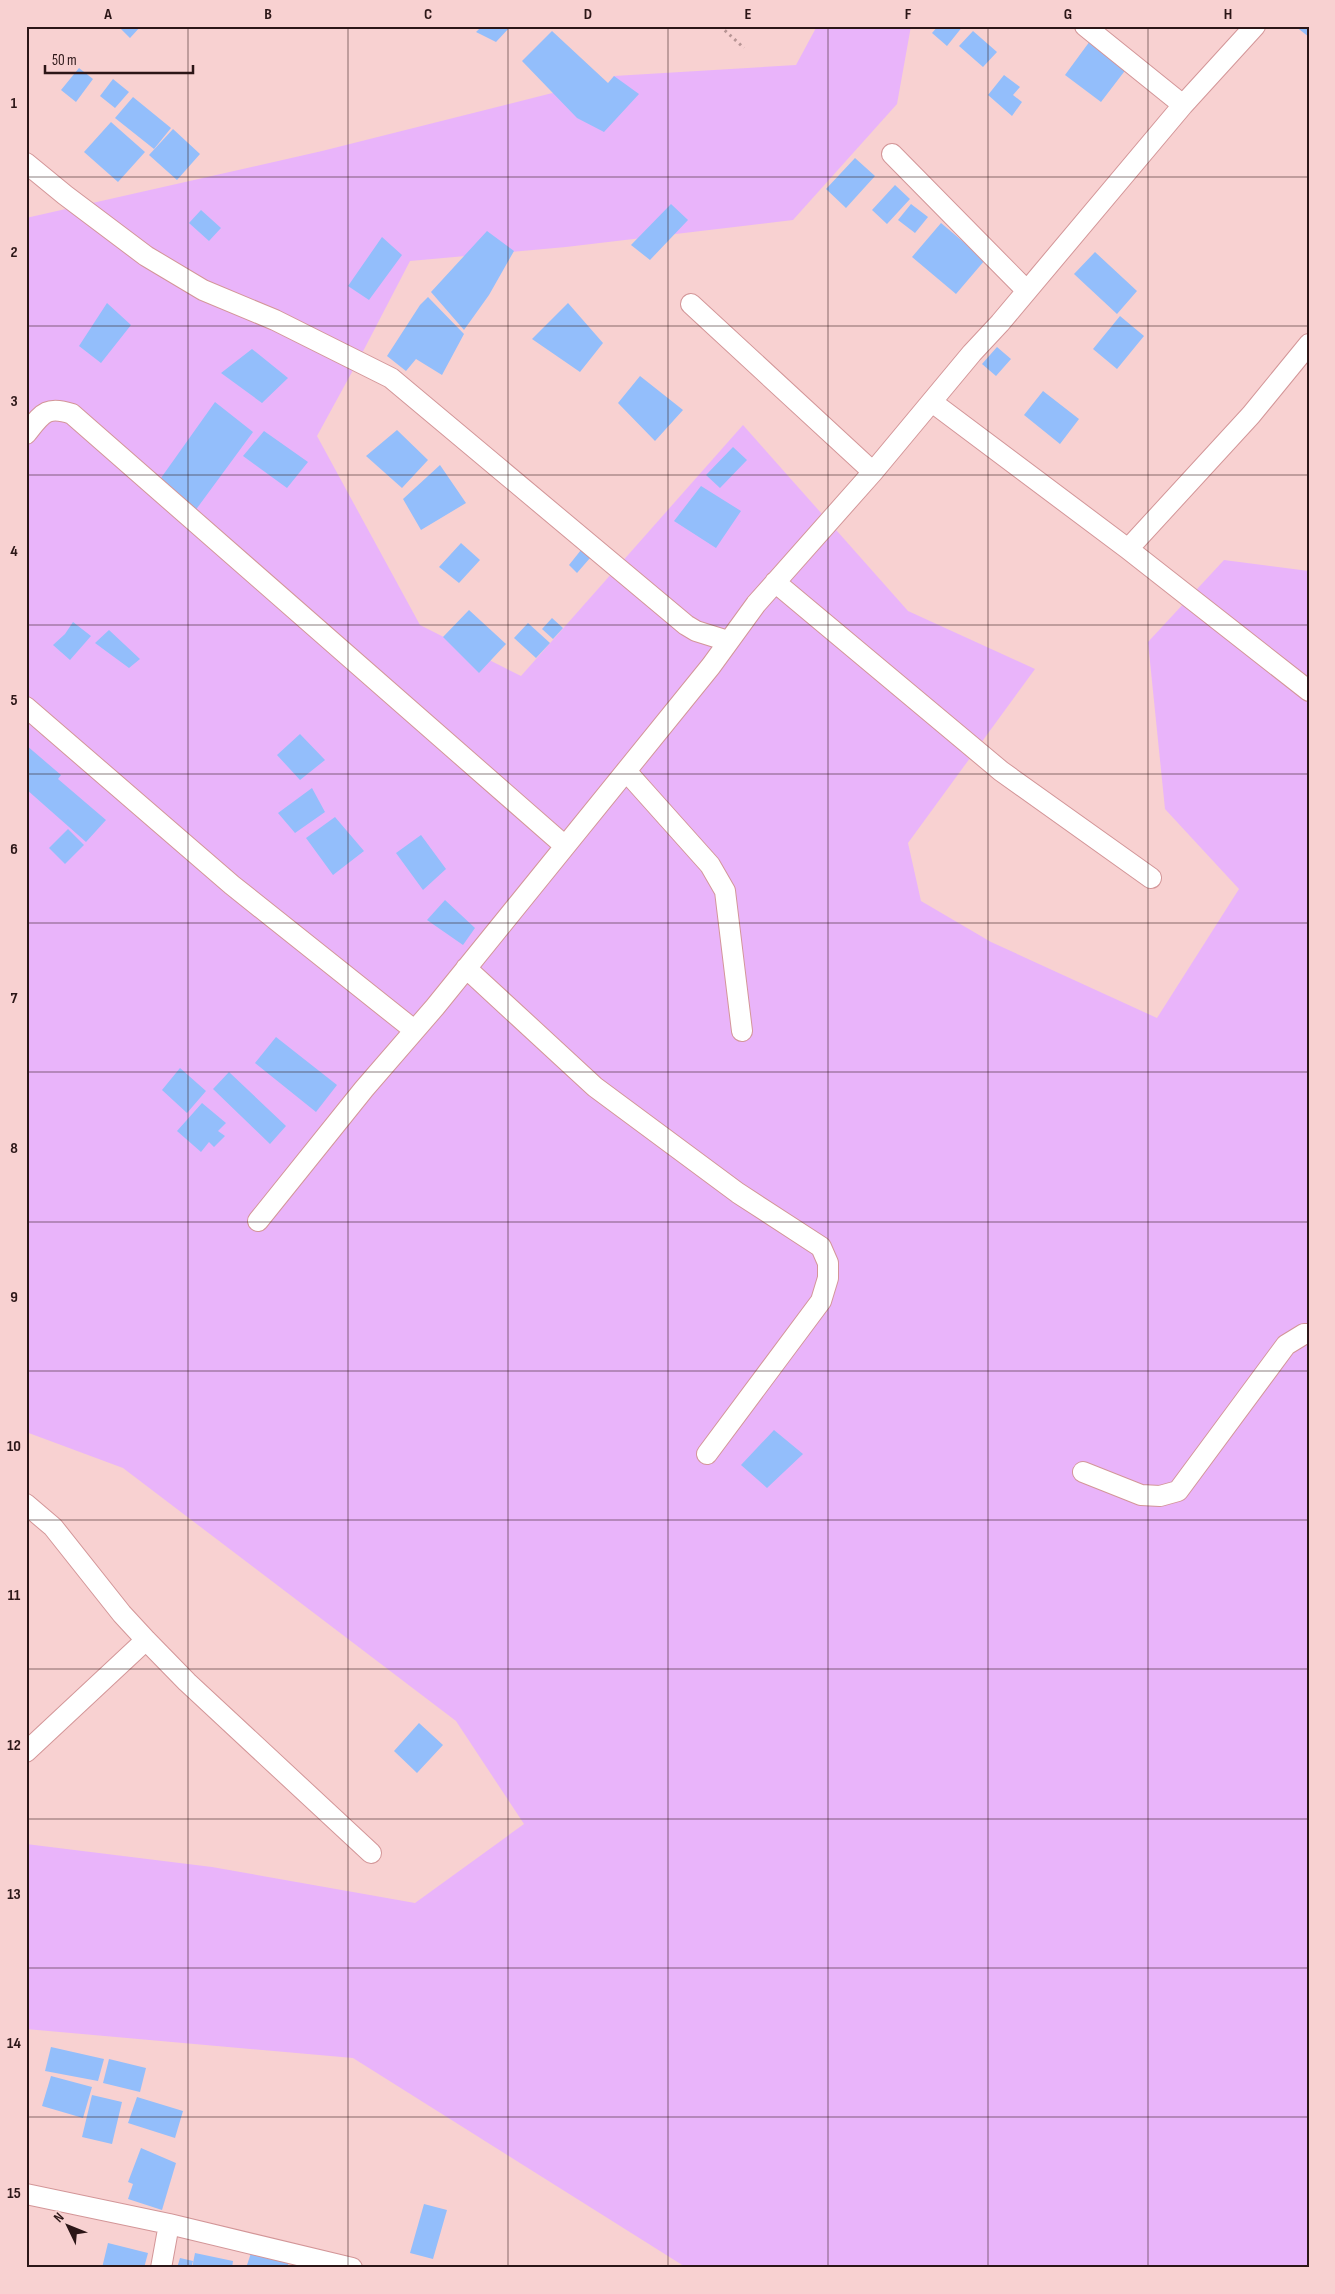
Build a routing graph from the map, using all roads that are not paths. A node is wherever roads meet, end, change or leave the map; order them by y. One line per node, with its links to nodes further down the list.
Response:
1 (1086, 26): 3 (street)
2 (1254, 26): 3 (street)
3 (1182, 105): 6 (street)
4 (892, 154): 6 (street)
5 (26, 163): 14 (street)
6 (1027, 291): 9 (street)
7 (691, 304): 11 (street)
8 (1309, 344): 12 (street)
9 (932, 402): 11 (street); 12 (street)
10 (26, 434): 18 (street)
11 (873, 472): 13 (street)
12 (1128, 549): 15 (street)
13 (775, 582): 14 (street); 19 (street)
14 (728, 641): 17 (street)
15 (1309, 691)
16 (26, 707): 21 (street)
17 (626, 770): 18 (street); 22 (street)
18 (565, 846): 20 (street)
19 (1151, 878)
20 (466, 968): 21 (street); 25 (street)
21 (414, 1030): 23 (street)
22 (742, 1031)
23 (258, 1221)
24 (1309, 1334): 26 (street)
25 (707, 1454)
26 (1083, 1472)
27 (26, 1504): 28 (street)
28 (146, 1640): 29 (street); 30 (street)
29 (26, 1752)
30 (371, 1853)
31 (26, 2194): 32 (street)
32 (169, 2224): 33 (street); 34 (street)
33 (161, 2268)
34 (352, 2268)

